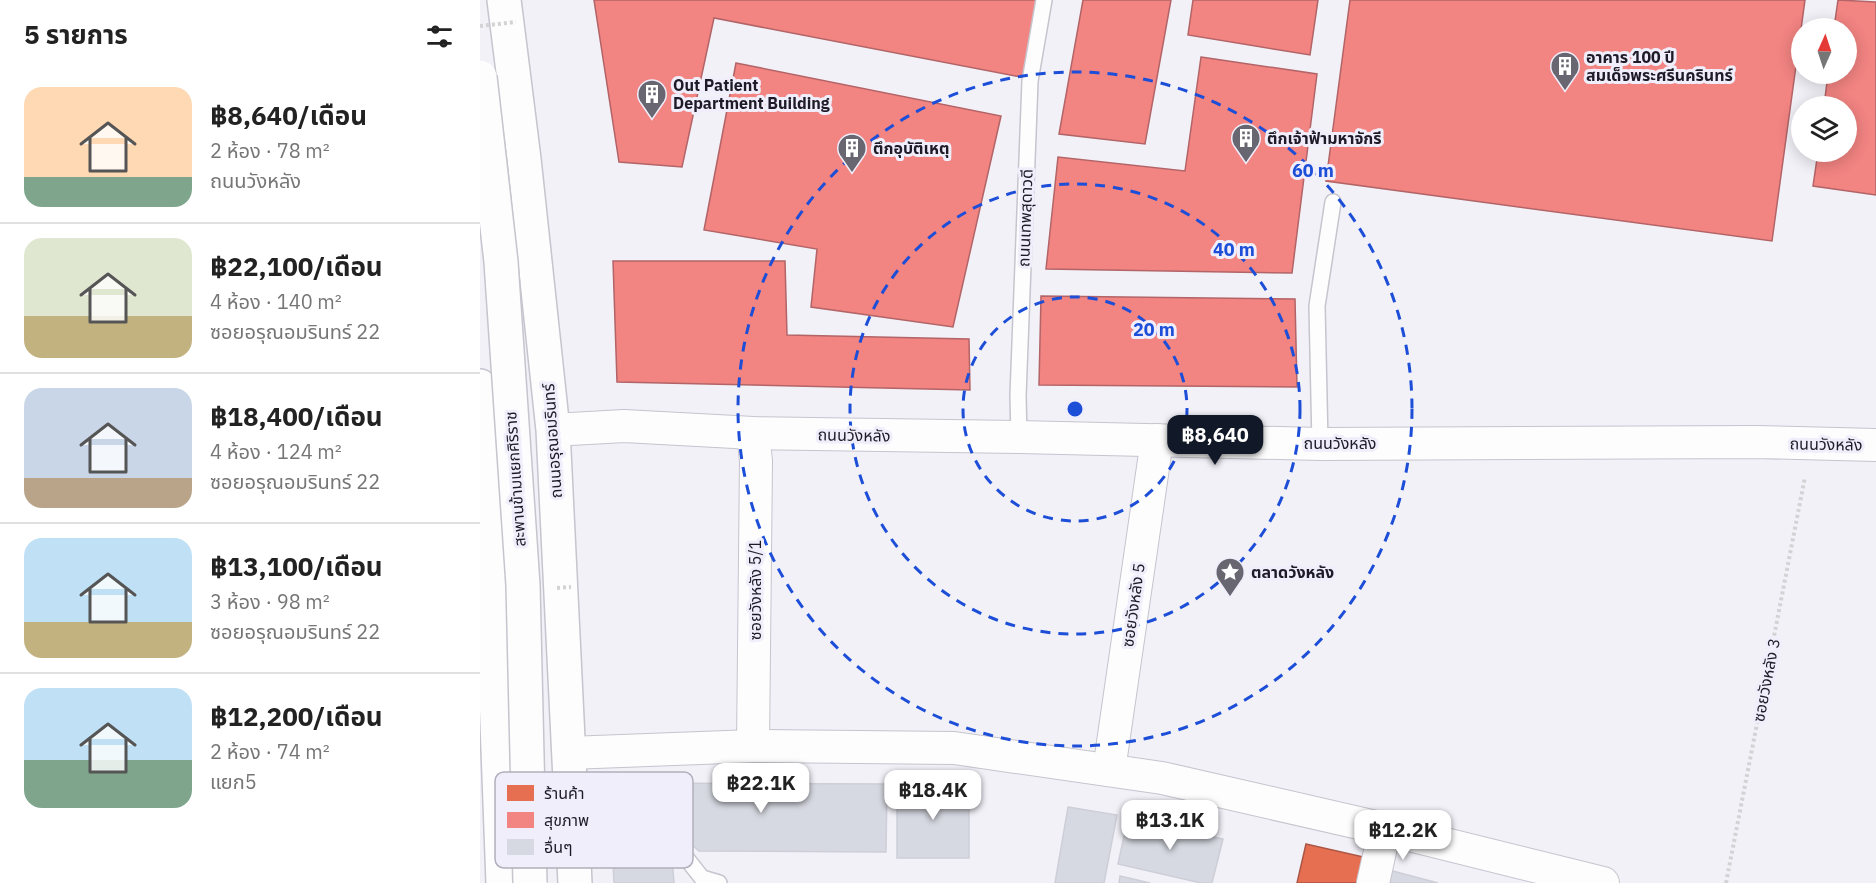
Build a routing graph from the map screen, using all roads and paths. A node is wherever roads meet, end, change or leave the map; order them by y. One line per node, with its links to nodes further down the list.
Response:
1 (1044, 0): 10 (lane, ถนนเทพสุดาวดี)
2 (510, 11): 3 (path, bridge); 8 (main road, ถนนอรุณอมรินทร์)
3 (480, 26)
4 (480, 77): 19 (main road, สะพานข้ามแยกศิริราช, bridge)
5 (1333, 202): 12 (lane)
6 (480, 386): 7 (main road)
7 (482, 426): 8 (main road); 18 (main road)
8 (553, 430): 9 (street, ถนนวังหลัง); 16 (main road, ถนนอรุณอมรินทร์)
9 (753, 433): 10 (street, ถนนวังหลัง); 15 (street, ซอยวังหลัง 5/1)
10 (1018, 436): 11 (street, ถนนวังหลัง)
11 (1157, 440): 12 (street, ถนนวังหลัง); 17 (street, ซอยวังหลัง 5)
12 (1320, 444): 13 (street, ถนนวังหลัง)
13 (1876, 445)
14 (1806, 477): 32 (path, ซอยวังหลัง 3)
15 (753, 746): 16 (street); 17 (street)
16 (569, 753): 20 (main road, ถนนอรุณอมรินทร์)
17 (1109, 770): 21 (street)
18 (498, 772)
19 (528, 772)
20 (570, 772)
21 (1385, 829): 30 (street); 31 (street)
22 (693, 867): 29 (lane)
23 (502, 868): 26 (main road)
24 (531, 868): 27 (main road, สะพานข้ามแยกศิริราช, bridge)
25 (574, 868): 28 (main road, ถนนอรุณอมรินทร์)
26 (503, 883)
27 (531, 883)
28 (575, 883)
29 (719, 883)
30 (1373, 883)
31 (1603, 883)
32 (1726, 883)

